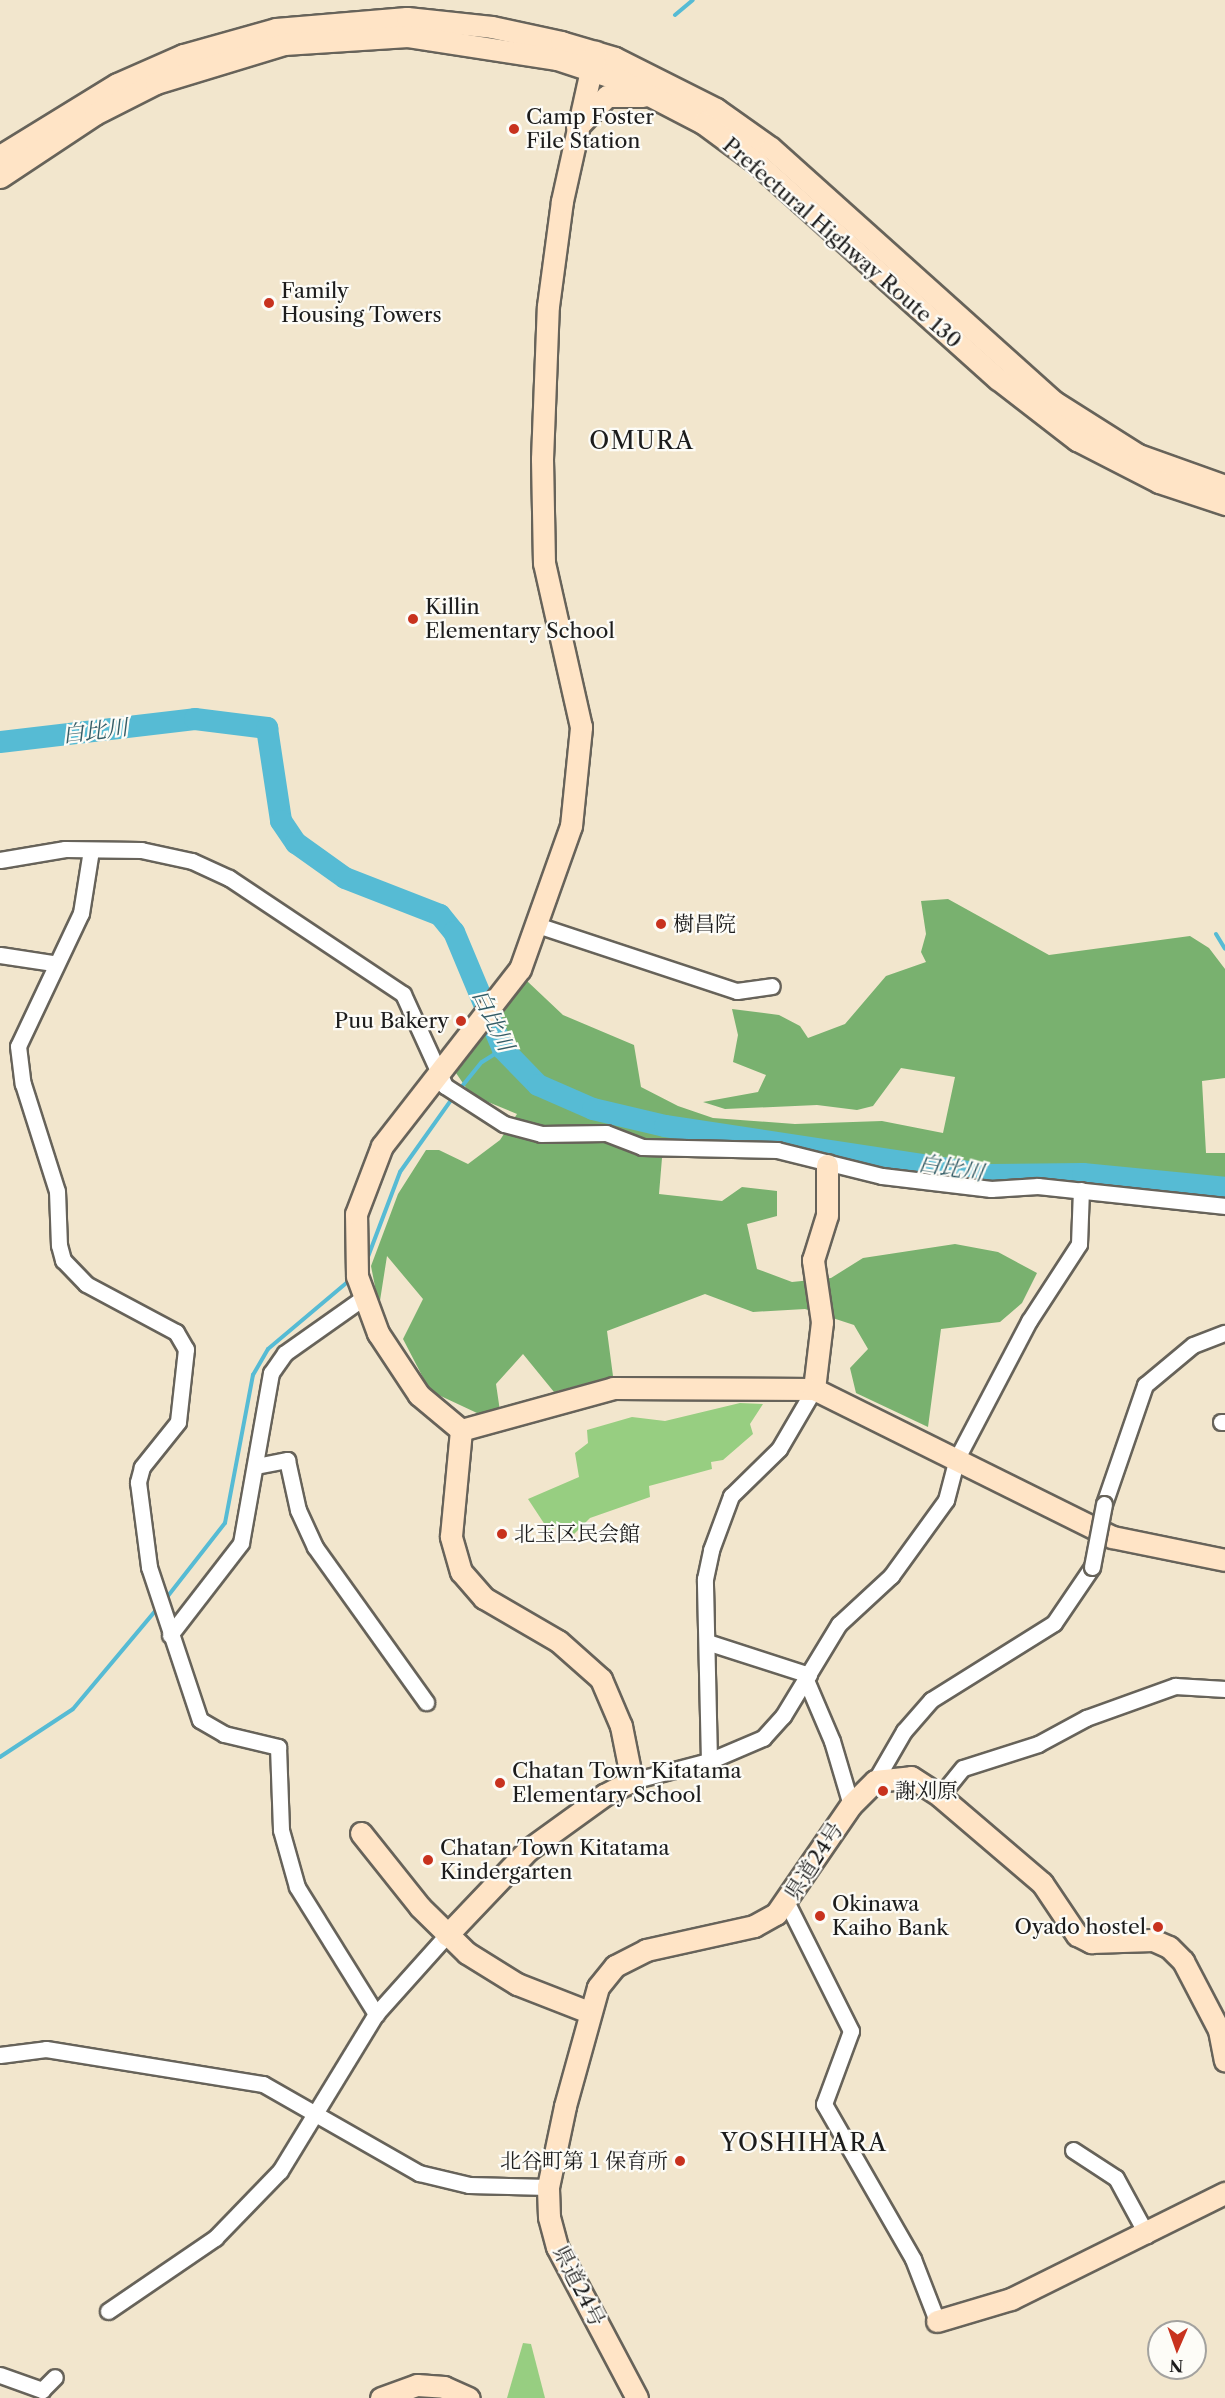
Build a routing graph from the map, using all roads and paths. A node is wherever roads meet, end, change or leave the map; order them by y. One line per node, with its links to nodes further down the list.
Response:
1 (592, 60): 2 (main road, Prefectural Highway Route 130); 3 (main road); 4 (main road, Prefectural Highway Route 130); 5 (main road, Prefectural Highway Route 130); 6 (main road, Prefectural Highway Route 130)
2 (661, 99): 3 (main road); 7 (main road, Prefectural Highway Route 130)
3 (575, 130): 10 (main road)
4 (0, 156)
5 (0, 177)
6 (1225, 486)
7 (1225, 504)
8 (91, 849): 9 (street); 12 (street); 14 (street)
9 (0, 860)
10 (540, 926): 13 (street); 14 (main road)
11 (0, 956): 12 (street)
12 (53, 963): 25 (street)
13 (772, 986)
14 (442, 1080): 15 (street); 18 (main road)
15 (826, 1165): 16 (street); 20 (main road)
16 (1081, 1190): 17 (street); 22 (street)
17 (1225, 1206)
18 (361, 1294): 21 (main road); 23 (street)
19 (1225, 1333): 32 (street, bridge)
20 (814, 1389): 21 (main road); 22 (main road); 26 (street)
21 (461, 1430): 31 (main road)
22 (957, 1458): 24 (main road); 27 (street)
23 (256, 1466): 25 (street); 29 (street)
24 (1225, 1560)
25 (171, 1635): 39 (street)
26 (710, 1643): 27 (street); 30 (street)
27 (807, 1678): 30 (street); 34 (street)
28 (1225, 1689): 33 (street)
29 (426, 1702)
30 (709, 1761): 31 (street)
31 (632, 1781): 37 (main road)
32 (875, 1781): 33 (main road); 34 (main road, 県道24号)
33 (940, 1796): 41 (main road)
34 (851, 1805): 36 (main road, 県道24号)
35 (361, 1833): 37 (main road)
36 (787, 1903): 38 (main road, 県道24号); 48 (street)
37 (447, 1935): 38 (main road); 39 (street)
38 (589, 2012): 44 (main road, 県道24号)
39 (376, 2014): 42 (street)
40 (0, 2055): 42 (street)
41 (1225, 2057)
42 (315, 2113): 44 (street); 47 (street)
43 (1073, 2150): 46 (street)
44 (548, 2187): 53 (main road, 県道24号)
45 (1225, 2193): 46 (main road)
46 (1147, 2235): 48 (main road)
47 (108, 2311)
48 (937, 2321)
49 (0, 2375): 50 (street)
50 (55, 2377)
51 (381, 2398): 52 (main road)
52 (469, 2398)
53 (638, 2398)

